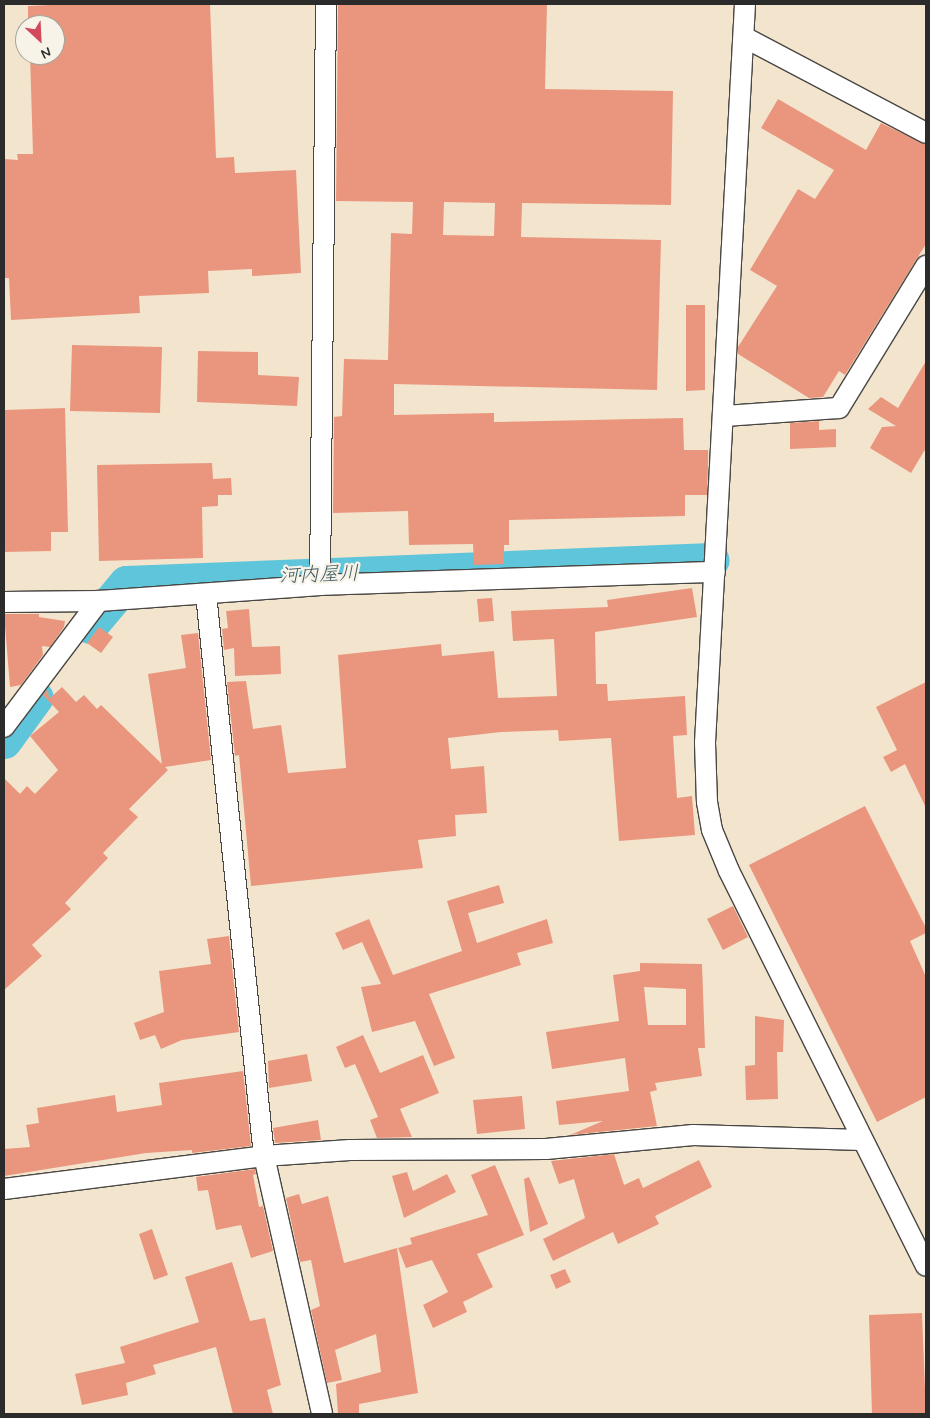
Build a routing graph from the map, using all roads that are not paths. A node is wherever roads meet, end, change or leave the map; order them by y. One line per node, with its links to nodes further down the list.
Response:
1 (326, 4): 8 (street)
2 (745, 4): 3 (street)
3 (744, 37): 4 (street); 6 (street)
4 (926, 133)
5 (926, 266): 6 (street)
6 (724, 416): 7 (street)
7 (715, 572): 8 (street); 13 (street)
8 (320, 585): 9 (street)
9 (206, 594): 10 (street); 14 (street)
10 (99, 601): 11 (street); 12 (street)
11 (4, 602)
12 (4, 727)
13 (862, 1140): 14 (street); 16 (street)
14 (264, 1156): 15 (street); 17 (street)
15 (4, 1189)
16 (926, 1266)
17 (322, 1414)

